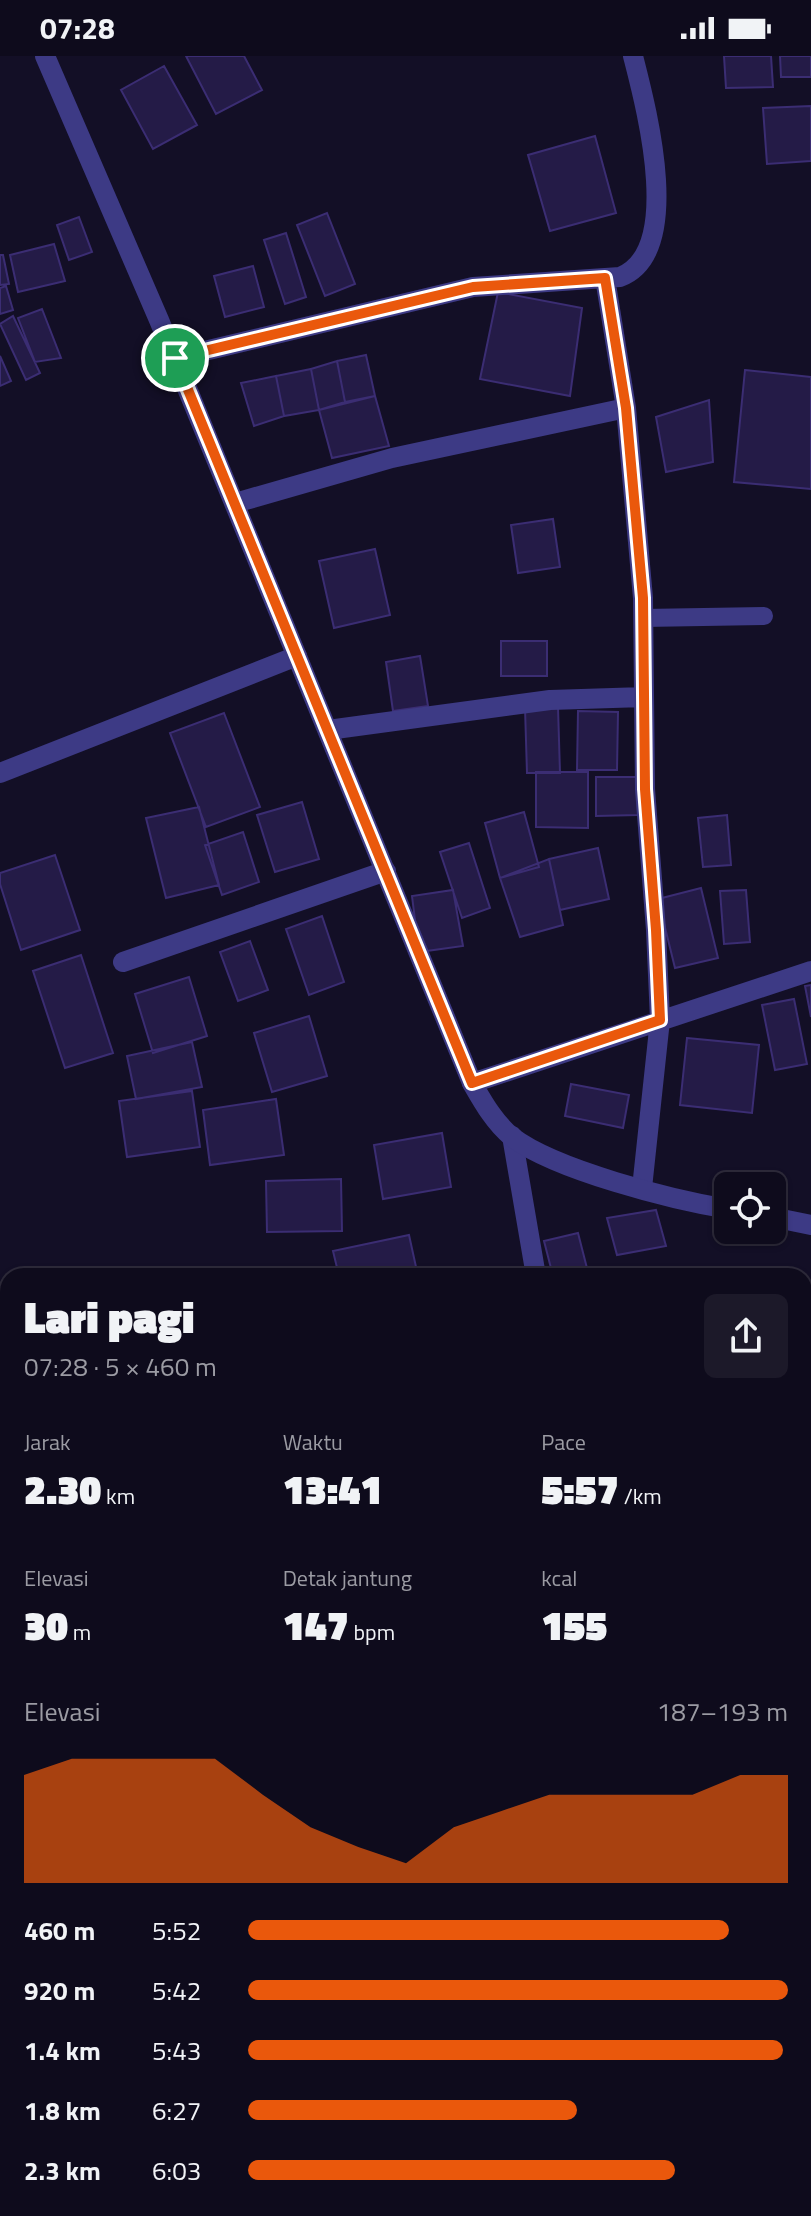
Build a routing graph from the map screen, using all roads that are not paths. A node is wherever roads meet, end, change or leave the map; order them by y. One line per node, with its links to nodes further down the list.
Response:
1 (45, 56): 4 (street)
2 (633, 56): 3 (street)
3 (605, 278): 4 (street); 5 (street)
4 (175, 358): 6 (street)
5 (626, 408): 6 (street); 8 (street)
6 (235, 503): 9 (street)
7 (764, 616): 8 (lane)
8 (643, 618): 10 (street)
9 (297, 656): 11 (street); 12 (street)
10 (644, 697): 11 (street); 16 (street)
11 (328, 730): 13 (street)
12 (0, 773)
13 (386, 871): 14 (street); 17 (street)
14 (123, 962)
15 (811, 971): 16 (street)
16 (660, 1020): 17 (street); 19 (street)
17 (472, 1083): 18 (street)
18 (512, 1136): 19 (street); 23 (street)
19 (642, 1188): 20 (street)
20 (714, 1206)
21 (786, 1220): 22 (street)
22 (811, 1225)
23 (535, 1268)

